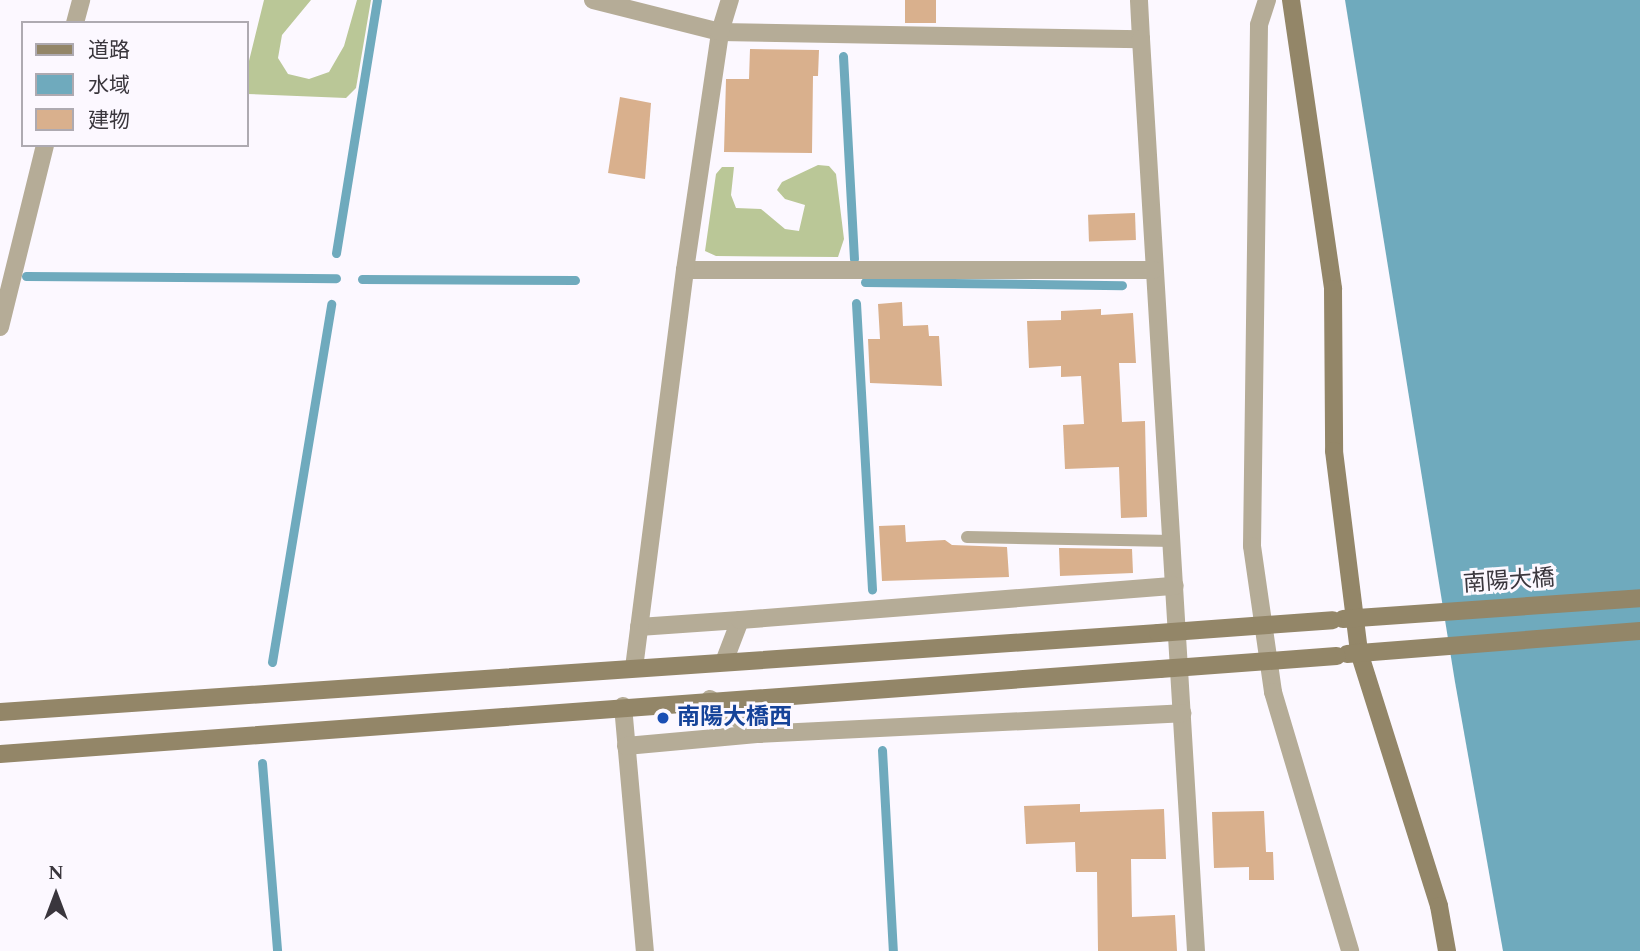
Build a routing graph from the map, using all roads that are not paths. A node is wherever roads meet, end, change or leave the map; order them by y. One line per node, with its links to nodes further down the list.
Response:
1 (80, 0): 7 (street)
2 (593, 0): 8 (street)
3 (730, 0): 8 (street)
4 (1139, 0): 9 (street)
5 (1266, 0): 34 (street)
6 (1291, 0): 18 (street)
7 (75, 21)
8 (720, 32): 9 (street); 11 (street)
9 (1141, 39): 12 (street)
10 (45, 147): 13 (street)
11 (685, 270): 12 (street); 20 (street)
12 (1154, 270): 15 (street)
13 (0, 327)
14 (967, 537): 15 (lane)
15 (1172, 541): 16 (street)
16 (1175, 586): 19 (street); 28 (street)
17 (1640, 597): 18 (street, 南陽大橋)
18 (1354, 618): 22 (street); 23 (street, 南陽大橋, bridge)
19 (740, 620): 20 (street); 23 (street)
20 (639, 627): 24 (street)
21 (1640, 631): 22 (street)
22 (1359, 652): 25 (street, bridge); 35 (street)
23 (724, 662): 24 (street, 南陽大橋)
24 (634, 668): 27 (street, 南陽大橋)
25 (710, 699): 26 (street); 29 (street)
26 (623, 706): 30 (street); 31 (street)
27 (0, 712)
28 (1182, 713): 29 (street); 33 (street)
29 (759, 734): 30 (street)
30 (626, 746): 32 (street)
31 (0, 754)
32 (645, 951)
33 (1196, 951)
34 (1350, 951)
35 (1447, 951)

